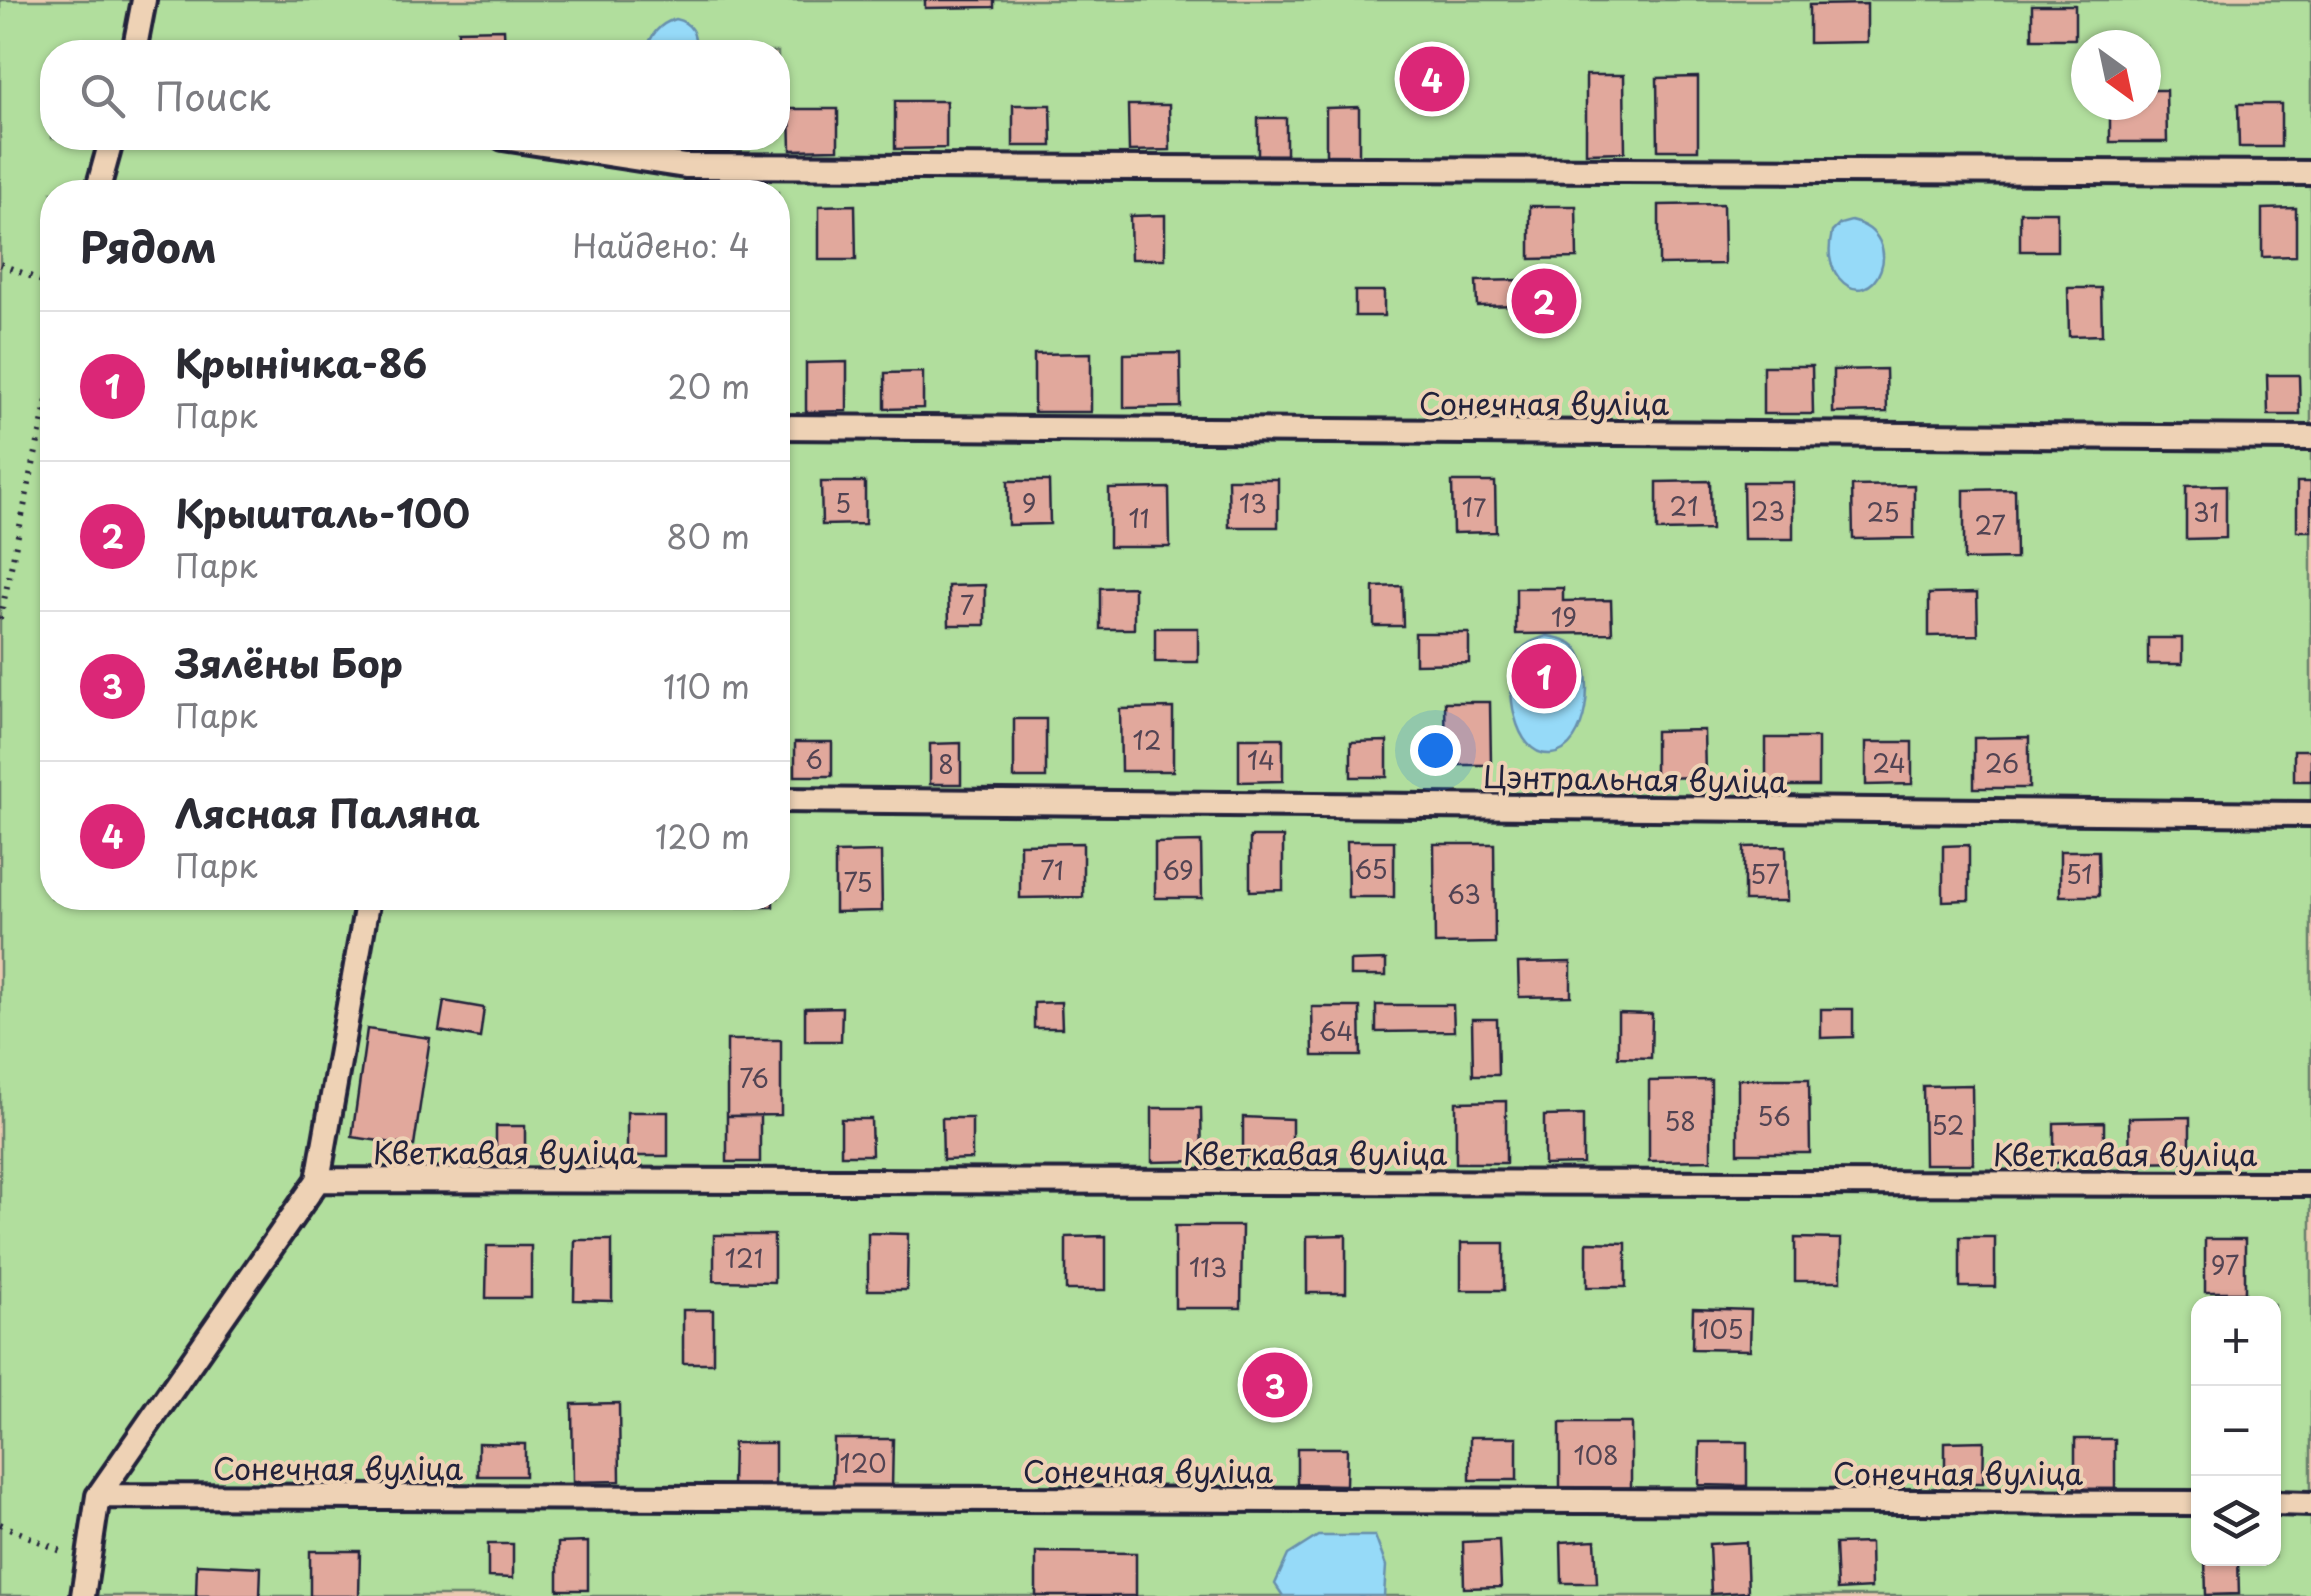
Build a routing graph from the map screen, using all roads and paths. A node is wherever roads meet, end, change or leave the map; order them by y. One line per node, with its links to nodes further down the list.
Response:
1 (144, 0): 2 (lane)
2 (142, 40)
3 (109, 150): 6 (lane)
4 (581, 150): 5 (lane)
5 (2311, 173)
6 (100, 180)
7 (0, 264): 8 (path)
8 (40, 280)
9 (790, 427): 11 (lane, Сонечная вуліца)
10 (40, 433): 12 (path)
11 (2311, 438)
12 (0, 619)
13 (790, 800): 14 (lane, Цэнтральная вуліца)
14 (2311, 814)
15 (366, 910): 16 (lane)
16 (318, 1180): 17 (lane, Кветкавая вуліца); 18 (lane)
17 (2311, 1184)
18 (98, 1496): 19 (lane, Сонечная вуліца); 23 (lane)
19 (2191, 1503)
20 (2281, 1504): 21 (lane)
21 (2311, 1504)
22 (0, 1524): 23 (path)
23 (88, 1562): 24 (lane)
24 (83, 1596)

